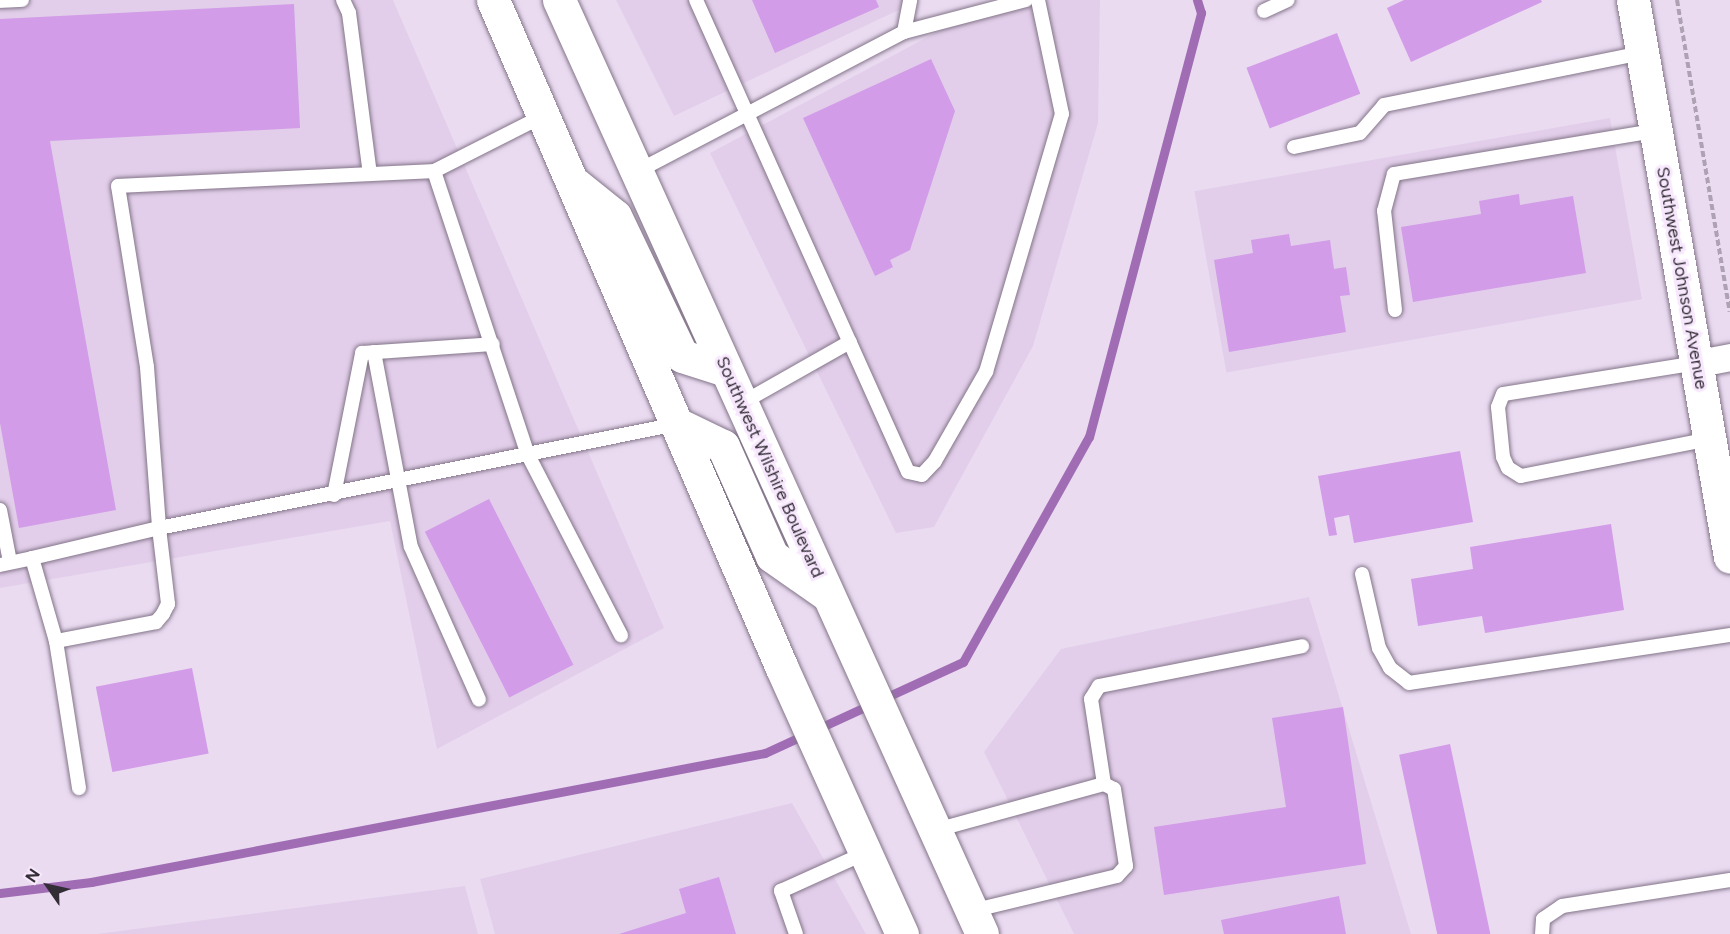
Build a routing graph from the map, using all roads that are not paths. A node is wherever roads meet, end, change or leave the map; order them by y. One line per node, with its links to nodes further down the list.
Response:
1 (22, 0): 11 (lane)
2 (343, 0): 21 (lane)
3 (493, 0): 16 (main road)
4 (560, 0): 20 (main road, Southwest Wilshire Boulevard)
5 (696, 0): 15 (lane)
6 (910, 0): 13 (lane)
7 (1026, 0): 13 (lane)
8 (1038, 0): 24 (lane)
9 (1288, 0): 12 (lane)
10 (1633, 0): 14 (main road, Southwest Johnson Avenue)
11 (0, 1)
12 (1264, 11)
13 (904, 32): 15 (lane)
14 (1642, 53): 17 (main road, Southwest Johnson Avenue); 18 (lane)
15 (748, 115): 20 (lane); 24 (lane)
16 (543, 116): 19 (lane); 22 (main road)
17 (1654, 131): 23 (lane); 27 (main road, Southwest Johnson Avenue)
18 (1294, 147)
19 (434, 171): 21 (lane); 25 (lane)
20 (636, 172): 28 (main road, Southwest Wilshire Boulevard)
21 (370, 174): 36 (lane)
22 (571, 181): 28 (main road); 30 (main road)
23 (1395, 310)
24 (850, 342): 29 (lane)
25 (494, 344): 26 (lane); 32 (lane)
26 (374, 352): 33 (lane); 34 (lane)
27 (1714, 360): 31 (main road, Southwest Johnson Avenue); 31 (lane)
28 (726, 370): 29 (main road, Southwest Wilshire Boulevard)
29 (741, 404): 41 (main road, Southwest Wilshire Boulevard)
30 (677, 424): 32 (lane); 41 (main road); 50 (main road)
31 (1710, 439): 37 (main road, Southwest Johnson Avenue)
32 (528, 455): 33 (lane); 42 (lane)
33 (398, 482): 34 (lane); 46 (lane)
34 (334, 495): 36 (lane)
35 (0, 510): 39 (lane)
36 (159, 528): 38 (lane); 44 (lane)
37 (1730, 557)
38 (32, 558): 39 (lane); 44 (lane)
39 (5, 563)
40 (1362, 574): 43 (lane)
41 (828, 595): 49 (main road, Southwest Wilshire Boulevard)
42 (621, 635)
43 (1730, 635)
44 (56, 641): 48 (lane)
45 (1302, 646): 47 (lane)
46 (479, 700)
47 (1104, 784): 49 (lane); 52 (lane)
48 (79, 788)
49 (934, 830): 52 (main road, Southwest Wilshire Boulevard)
50 (865, 853): 53 (main road); 54 (lane)
51 (1730, 880): 55 (lane)
52 (976, 922)
53 (894, 932)
54 (796, 934)
55 (1542, 934)

